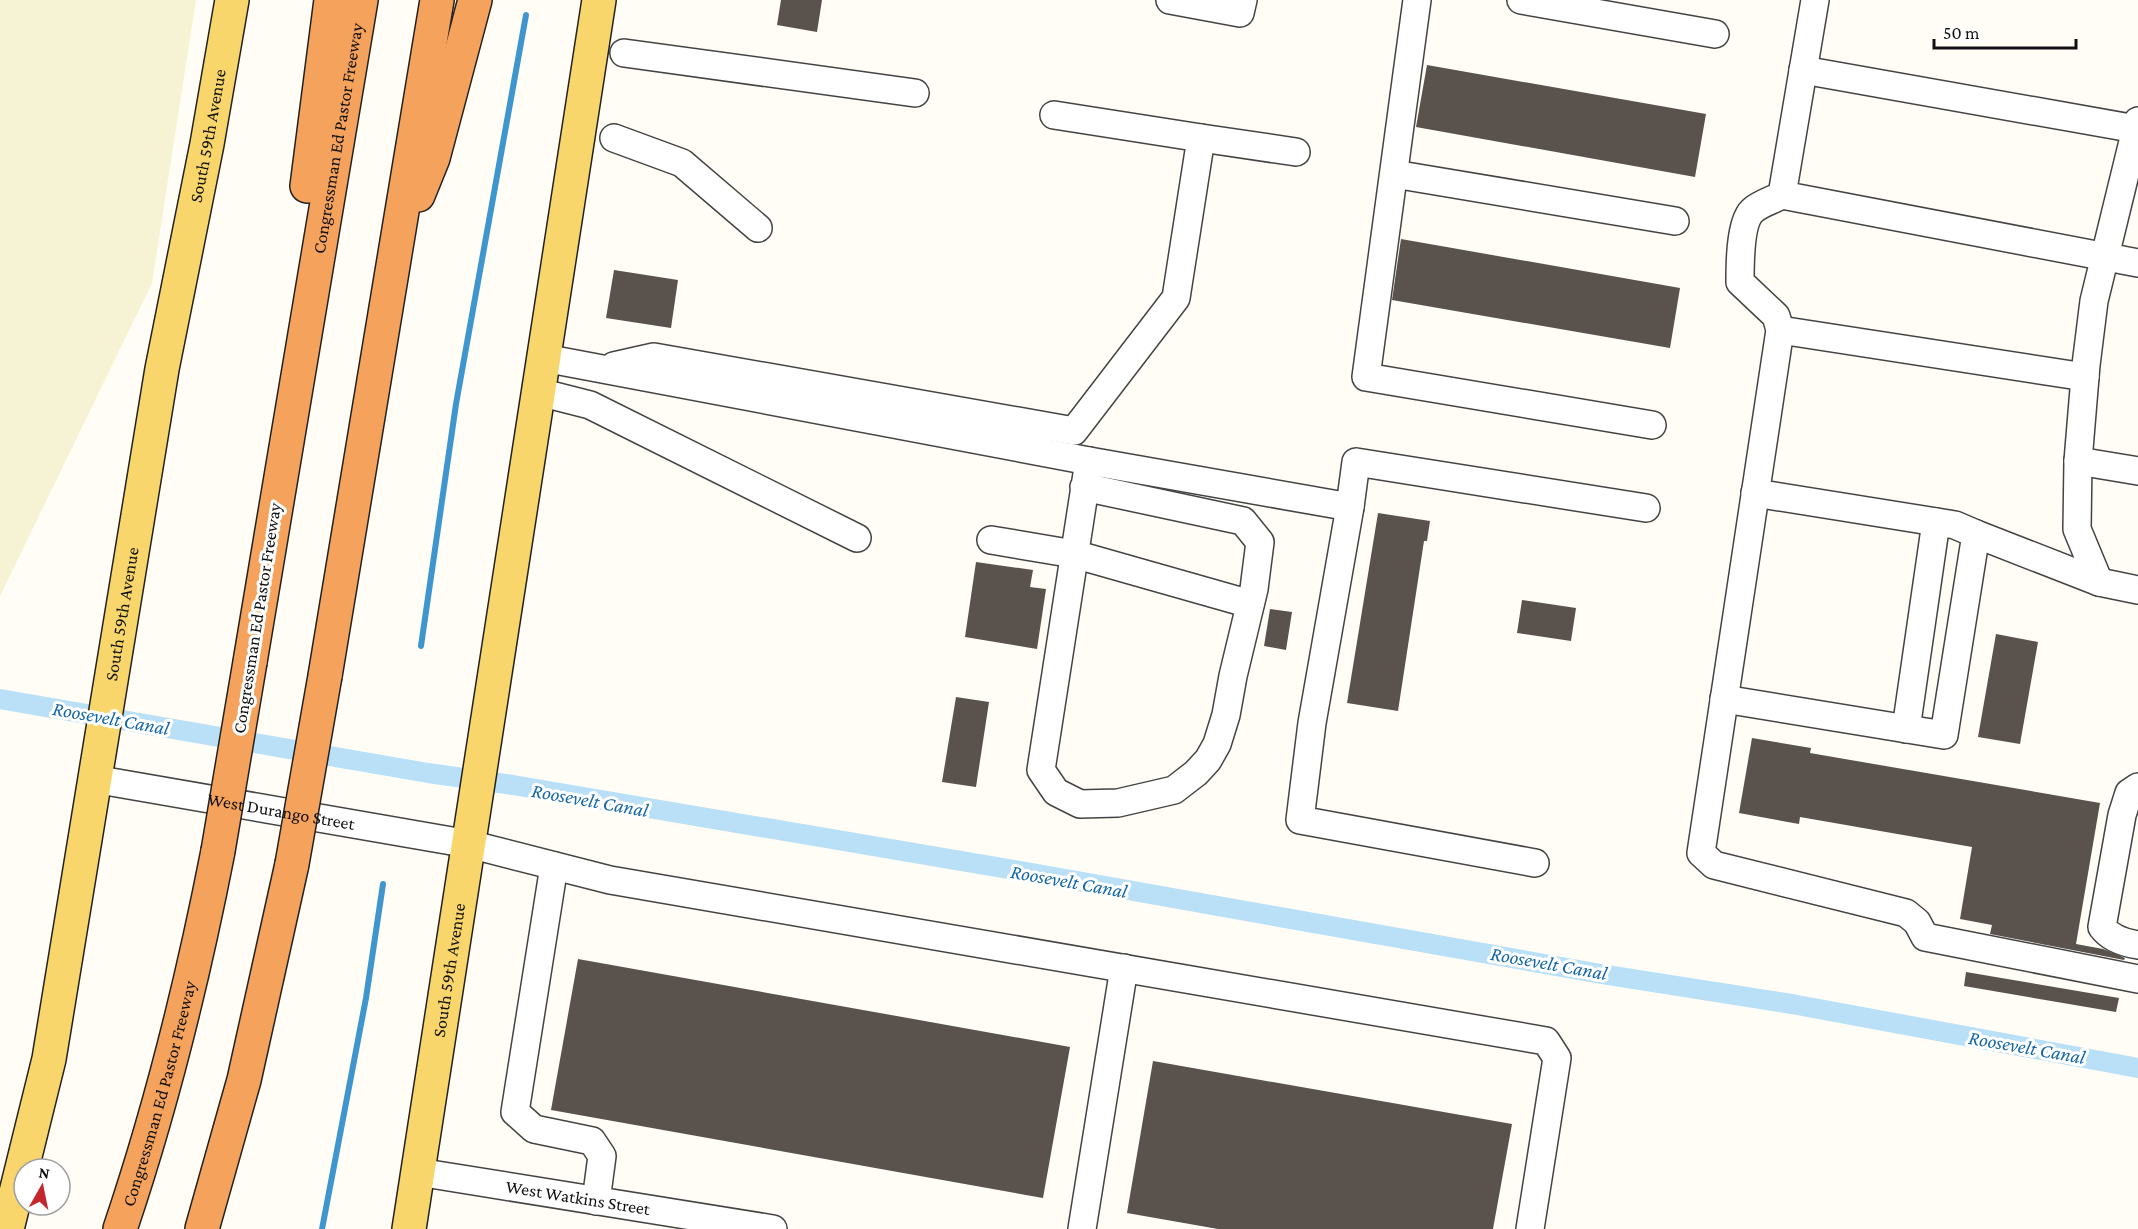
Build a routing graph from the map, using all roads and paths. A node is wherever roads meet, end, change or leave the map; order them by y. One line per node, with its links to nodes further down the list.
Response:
1 (232, 0): 51 (main road, South 59th Avenue)
2 (331, 0): 28 (highway)
3 (361, 0): 28 (highway, Congressman Ed Pastor Freeway)
4 (437, 0): 25 (highway)
5 (475, 0): 25 (highway)
6 (599, 0): 30 (main road, South 59th Avenue)
7 (1170, 0): 8 (street)
8 (1243, 0)
9 (1417, 0): 21 (street)
10 (1521, 0): 12 (street)
11 (1815, 0): 14 (street)
12 (1715, 34)
13 (624, 53): 15 (street)
14 (1803, 70): 17 (street); 22 (street)
15 (915, 93)
16 (1054, 115): 19 (street)
17 (2137, 125): 26 (street)
18 (614, 138): 24 (street)
19 (1201, 138): 20 (street); 31 (street)
20 (1296, 152)
21 (1394, 174): 23 (street); 34 (street)
22 (1782, 195): 26 (street); 29 (street)
23 (1675, 221)
24 (758, 228)
25 (394, 255): 63 (highway, bridge)
26 (2105, 257): 27 (street); 32 (street)
27 (2138, 263)
28 (310, 294): 62 (highway, Congressman Ed Pastor Freeway, bridge)
29 (1780, 330): 32 (street); 38 (street)
30 (544, 358): 31 (street); 33 (main road, South 59th Avenue)
31 (602, 368): 37 (street)
32 (2085, 377): 35 (street)
33 (539, 392): 43 (street); 53 (main road, South 59th Avenue)
34 (1652, 425)
35 (2078, 460): 36 (street); 46 (street)
36 (2138, 471)
37 (1087, 474): 39 (street); 45 (street); 48 (street)
38 (1755, 493): 41 (street); 49 (street)
39 (1350, 507): 40 (street); 54 (street)
40 (1646, 508)
41 (1936, 522): 42 (street); 50 (street)
42 (1976, 534): 46 (street); 50 (street)
43 (857, 538)
44 (991, 540): 45 (street)
45 (1074, 554): 48 (street); 48 (street)
46 (2099, 582): 47 (street)
47 (2138, 590)
48 (1250, 604)
49 (1724, 699): 50 (street); 58 (street)
50 (1906, 729)
51 (94, 779): 53 (street, West Durango Street); 61 (main road, South 59th Avenue)
52 (2138, 787): 56 (street)
53 (469, 844): 55 (street, West Durango Street); 59 (main road, South 59th Avenue)
54 (1535, 863)
55 (554, 866): 57 (street, West Durango Street); 60 (street)
56 (2138, 945)
57 (1124, 968): 66 (street); 67 (street, West Durango Street)
58 (2138, 979)
59 (418, 1172): 60 (street, West Watkins Street); 64 (main road, South 59th Avenue)
60 (596, 1201): 65 (street, West Watkins Street)
61 (8, 1229)
62 (120, 1229)
63 (202, 1229)
64 (409, 1229)
65 (773, 1229)
66 (1082, 1229)
67 (1530, 1229)

